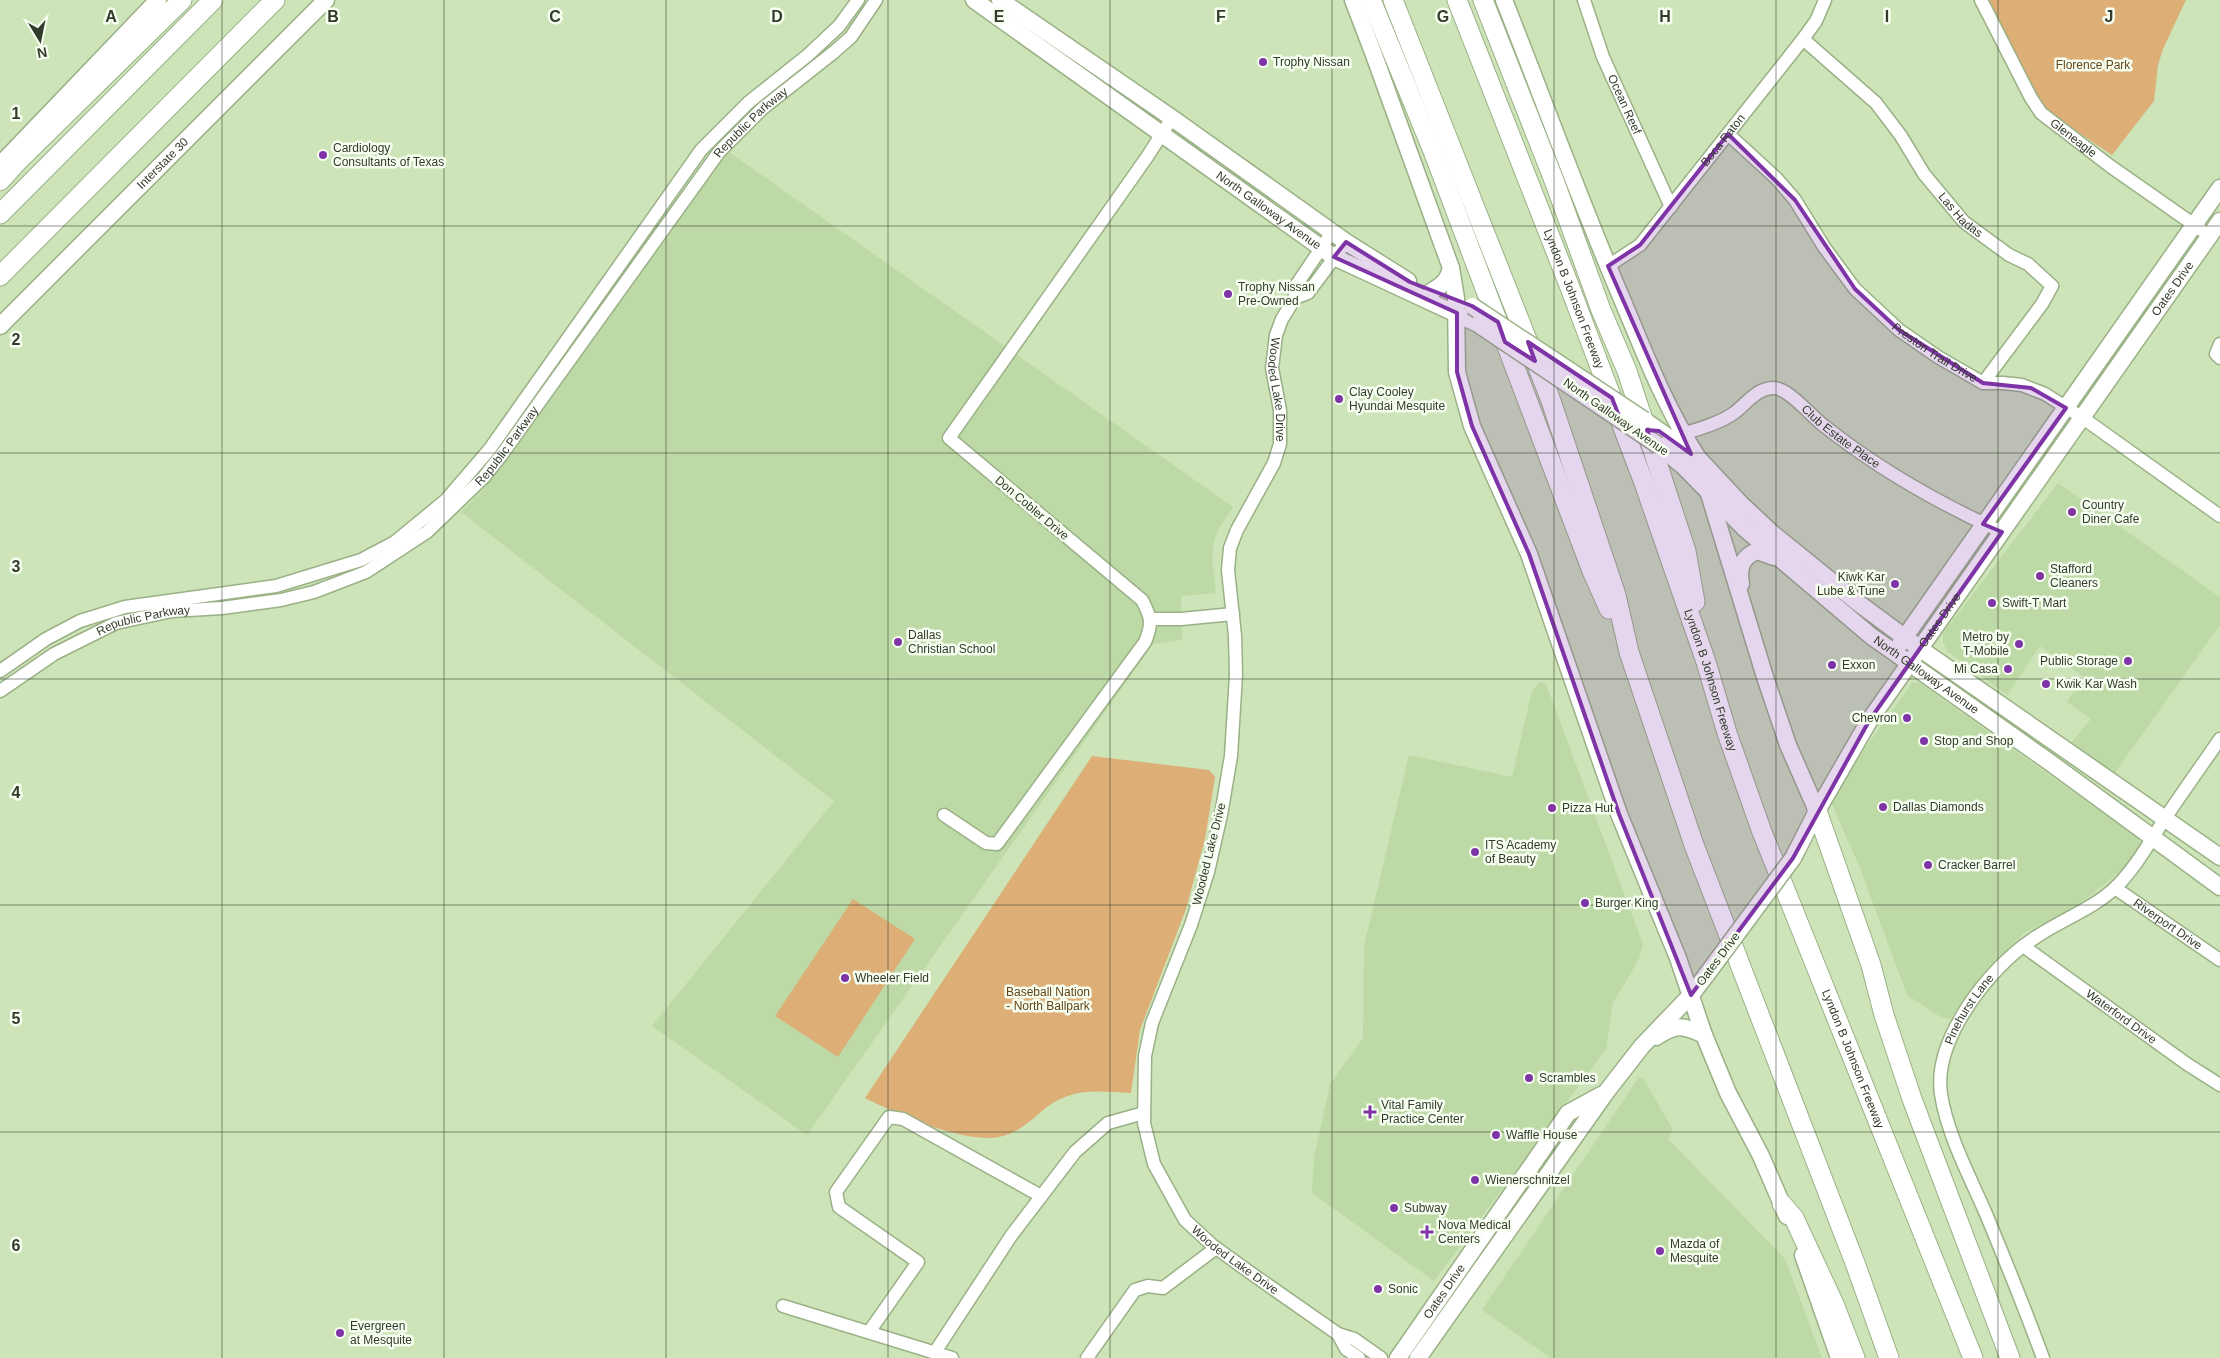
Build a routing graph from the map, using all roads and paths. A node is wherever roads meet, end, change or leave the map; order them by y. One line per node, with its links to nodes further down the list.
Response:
1 (158, 0): 25 (main road)
2 (182, 0): 26 (highway)
3 (213, 0): 29 (highway)
4 (275, 0): 37 (highway)
5 (326, 0): 40 (main road, Interstate 30)
6 (858, 0): 20 (street, Republic Parkway)
7 (876, 0): 21 (street, Republic Parkway)
8 (974, 0): 24 (main road, North Galloway Avenue)
9 (1000, 0): 22 (main road, North Galloway Avenue)
10 (1353, 0): 36 (main road)
11 (1371, 0): 60 (highway)
12 (1393, 0): 60 (highway)
13 (1457, 0): 62 (highway, Lyndon B Johnson Freeway)
14 (1483, 0): 62 (highway)
15 (1504, 0): 35 (main road)
16 (1825, 0): 19 (street, Boca Raton)
17 (1981, 0): 31 (street, Gleneagle)
18 (1589, 2): 28 (street, Ocean Reef)
19 (1803, 39): 23 (street, Boca Raton); 43 (street, Las Hadas)
20 (808, 55): 21 (street); 64 (street, Republic Parkway)
21 (815, 67): 65 (street, Republic Parkway)
22 (1172, 118): 24 (street, Don Cobler Drive); 33 (main road, North Galloway Avenue)
23 (1728, 134): 28 (street, Boca Raton); 43 (street, Preston Trail Drive)
24 (1162, 135): 34 (main road, North Galloway Avenue); 57 (street, Don Cobler Drive)
25 (0, 165)
26 (0, 181)
27 (2217, 197): 31 (main road, Oates Drive)
28 (1671, 207): 35 (street, Boca Raton)
29 (0, 214)
30 (2220, 222): 32 (main road, Oates Drive)
31 (2194, 225): 32 (street, Gleneagle); 44 (main road, Oates Drive)
32 (2210, 236): 46 (main road, Oates Drive)
33 (1339, 237): 34 (street, Wooded Lake Drive); 38 (main road, North Galloway Avenue)
34 (1328, 252): 39 (main road, North Galloway Avenue); 56 (street, Wooded Lake Drive)
35 (1608, 266): 45 (main road)
36 (1450, 268): 38 (main road); 39 (main road)
37 (0, 276)
38 (1432, 291): 39 (main road, North Galloway Avenue)
39 (1457, 306): 47 (main road, North Galloway Avenue, bridge); 47 (main road, North Galloway Avenue, bridge); 78 (main road)
40 (0, 326)
41 (2220, 344): 42 (street)
42 (2220, 358)
43 (1983, 383): 44 (street, Preston Trail Drive)
44 (2066, 408): 46 (street, Preston Trail Drive); 52 (main road, Oates Drive)
45 (1671, 411): 47 (main road); 48 (main road)
46 (2083, 418): 51 (street, Preston Trail Drive); 53 (main road, Oates Drive)
47 (1653, 432): 49 (main road, North Galloway Avenue); 50 (main road, North Galloway Avenue)
48 (1682, 434): 49 (main road); 52 (street, Club Estate Place)
49 (1698, 458): 50 (main road); 58 (main road, North Galloway Avenue)
50 (1709, 492): 54 (main road, North Galloway Avenue); 55 (main road)
51 (2220, 516)
52 (1983, 524): 53 (street, Club Estate Place); 58 (main road, Oates Drive)
53 (2002, 532): 59 (main road, Oates Drive)
54 (1785, 562): 55 (main road); 61 (main road, North Galloway Avenue)
55 (1743, 604): 69 (main road)
56 (1233, 614): 57 (street); 83 (street, Wooded Lake Drive)
57 (1150, 619): 70 (street)
58 (1905, 636): 59 (main road, North Galloway Avenue); 61 (main road, Oates Drive)
59 (1919, 648): 63 (main road, Oates Drive); 67 (main road, North Galloway Avenue)
60 (1629, 652): 101 (highway)
61 (1894, 652): 63 (main road, North Galloway Avenue)
62 (1706, 662): 102 (highway, Lyndon B Johnson Freeway)
63 (1910, 662): 68 (main road, North Galloway Avenue); 69 (main road, Oates Drive)
64 (0, 671)
65 (0, 691)
66 (2220, 739): 71 (street, Pinehurst Lane)
67 (2061, 747): 68 (main road); 71 (main road, North Galloway Avenue)
68 (2048, 761): 72 (main road, North Galloway Avenue)
69 (1817, 811): 78 (main road, Oates Drive, bridge); 103 (highway)
70 (944, 815)
71 (2165, 818): 72 (street, Pinehurst Lane); 73 (main road, North Galloway Avenue)
72 (2153, 840): 74 (main road, North Galloway Avenue); 75 (street, Pinehurst Lane)
73 (2220, 857)
74 (2220, 887)
75 (2115, 888): 76 (street, Pinehurst Lane); 77 (street, Riverport Drive)
76 (2023, 946): 81 (street, Waterford Drive); 104 (street, Pinehurst Lane)
77 (2220, 960)
78 (1691, 996): 79 (main road); 80 (main road, Oates Drive)
79 (1704, 1035): 80 (main road); 85 (main road)
80 (1642, 1046): 82 (main road, Oates Drive)
81 (2220, 1085)
82 (1608, 1090): 86 (main road, Oates Drive); 87 (main road, Oates Drive)
83 (1144, 1113): 84 (street); 88 (street, Wooded Lake Drive)
84 (1041, 1196): 90 (street); 92 (street)
85 (1782, 1204): 99 (main road); 100 (highway)
86 (1488, 1227): 87 (main road); 97 (main road, Oates Drive)
87 (1502, 1238): 98 (main road, Oates Drive)
88 (1216, 1248): 91 (street, Wooded Lake Drive); 94 (street)
89 (783, 1306): 90 (street)
90 (869, 1332): 92 (street)
91 (1338, 1334): 95 (street, Wooded Lake Drive); 96 (street, Wooded Lake Drive)
92 (935, 1352): 93 (street)
93 (952, 1358)
94 (1087, 1358)
95 (1359, 1358)
96 (1381, 1358)
97 (1398, 1358)
98 (1418, 1358)
99 (1839, 1358)
100 (1855, 1358)
101 (1889, 1358)
102 (1973, 1358)
103 (2010, 1358)
104 (2043, 1358)

